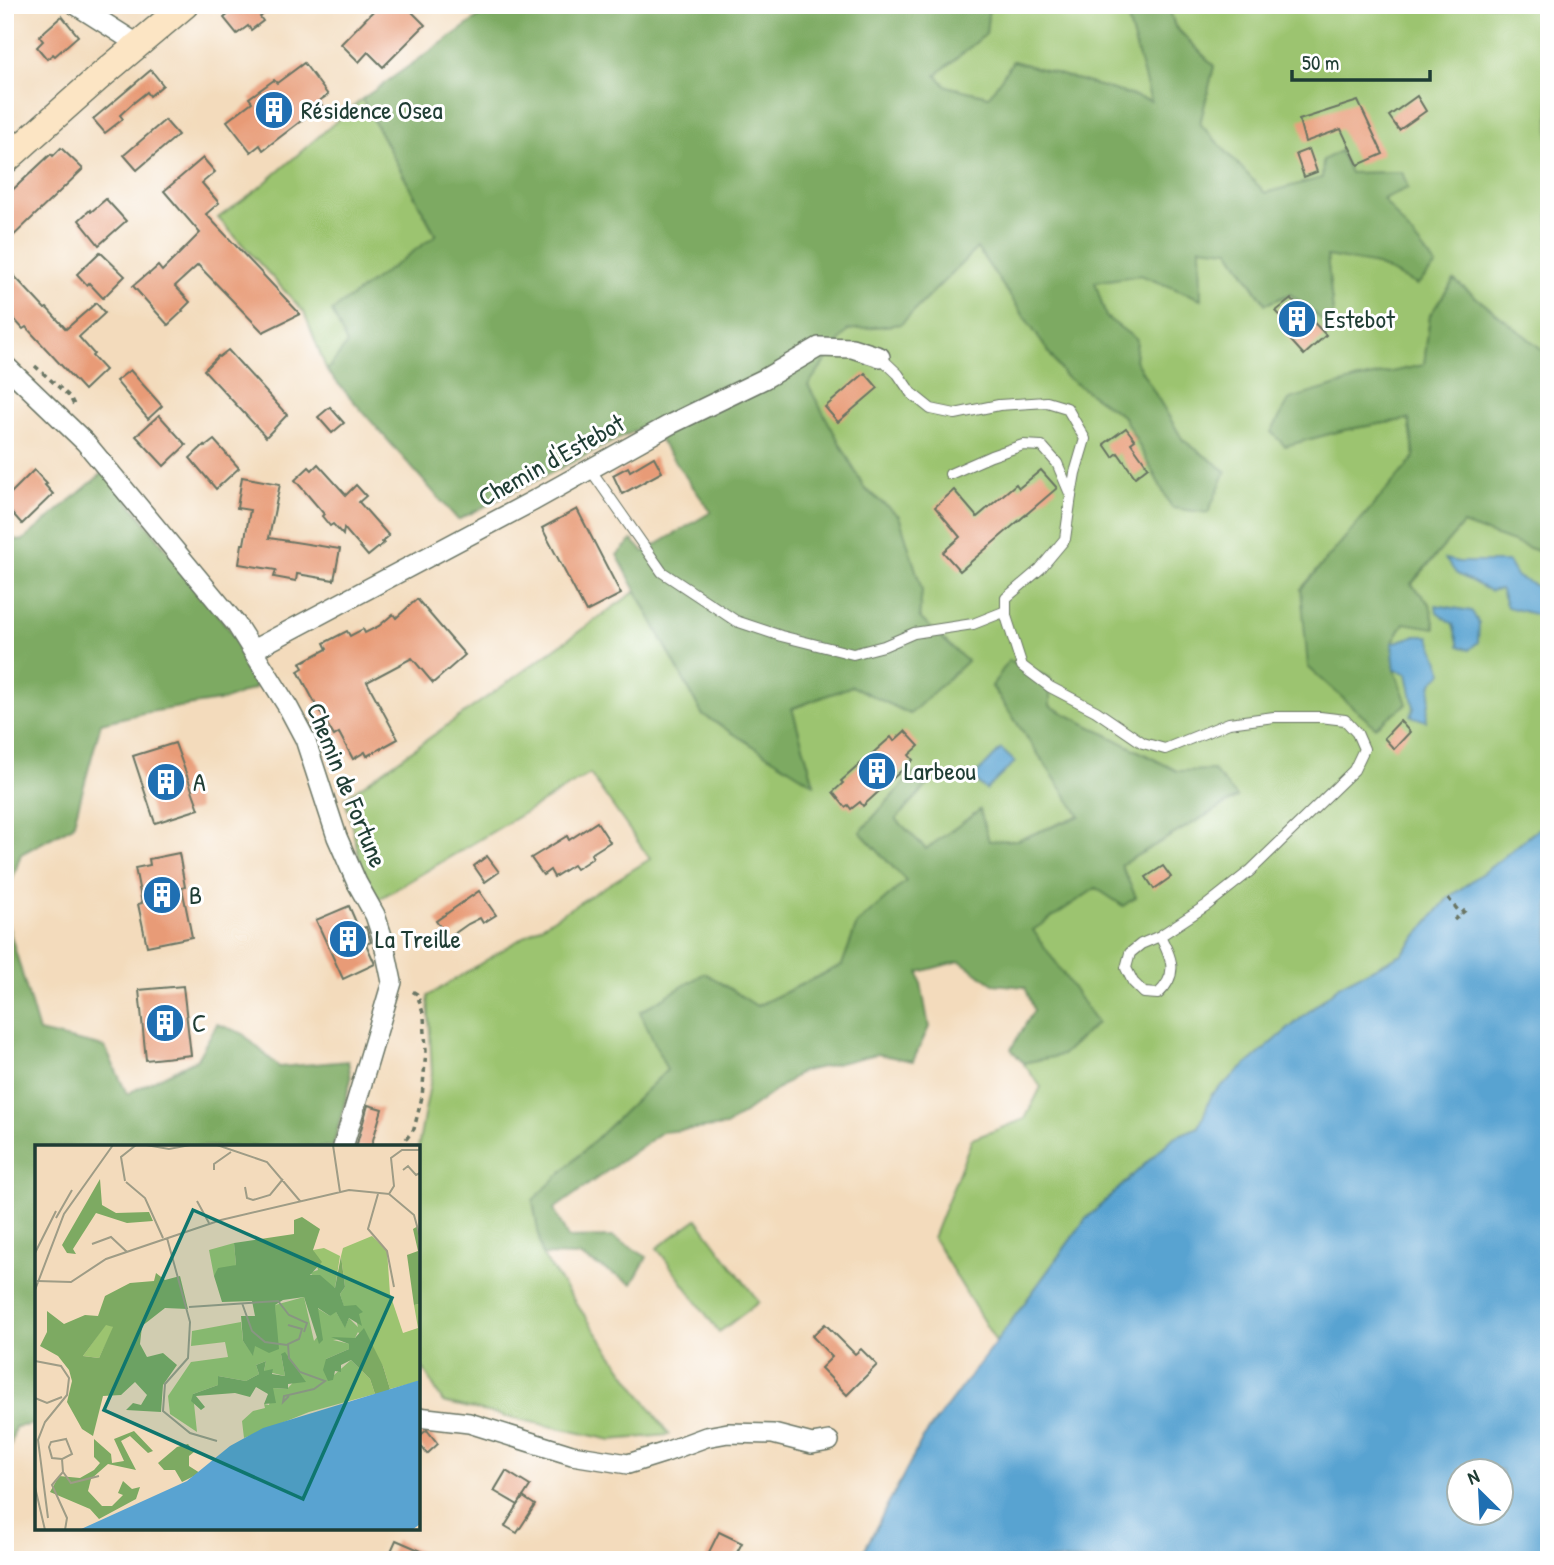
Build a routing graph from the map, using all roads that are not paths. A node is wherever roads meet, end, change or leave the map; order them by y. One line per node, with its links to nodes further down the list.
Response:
1 (76, 5): 3 (street)
2 (186, 5): 3 (main road)
3 (139, 45): 4 (main road)
4 (5, 161)
5 (880, 357): 7 (street, Chemin d'Estebot); 9 (lane)
6 (5, 365): 11 (street, Chemin de Fortune)
7 (590, 469): 10 (lane); 11 (street, Chemin d'Estebot)
8 (950, 474): 9 (lane)
9 (1071, 496): 10 (lane)
10 (1006, 611): 12 (lane)
11 (253, 650): 13 (street, Chemin de Fortune)
12 (1160, 936): 12 (lane)
13 (344, 1145)
14 (420, 1417): 15 (street)
15 (829, 1441)

